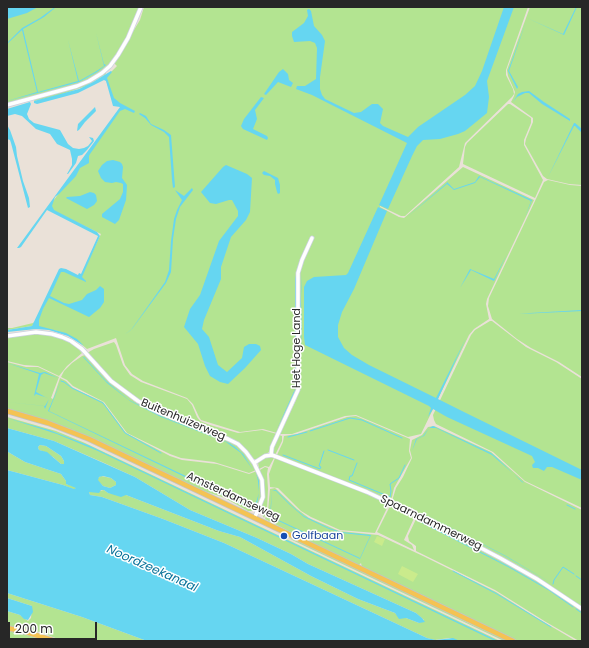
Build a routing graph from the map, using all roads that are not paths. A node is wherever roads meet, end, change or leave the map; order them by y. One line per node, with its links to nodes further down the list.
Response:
1 (142, 7): 2 (street)
2 (7, 105)
3 (312, 238): 6 (street, Het Hoge Land)
4 (7, 336): 7 (street, Buitenhuizerweg)
5 (7, 411): 8 (main road, Amsterdamseweg)
6 (271, 455): 7 (street); 9 (street, Spaarndammerweg)
7 (254, 463): 8 (street, Buitenhuizerweg)
8 (255, 517): 12 (main road, Amsterdamseweg)
9 (582, 609)
10 (7, 628): 11 (main road)
11 (55, 641)
12 (513, 641)

